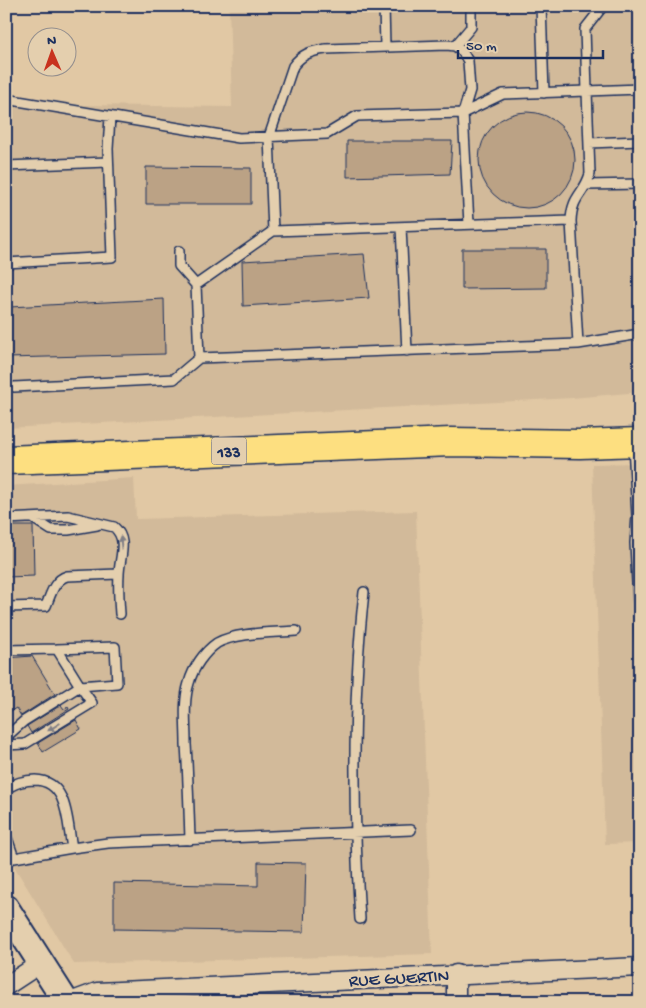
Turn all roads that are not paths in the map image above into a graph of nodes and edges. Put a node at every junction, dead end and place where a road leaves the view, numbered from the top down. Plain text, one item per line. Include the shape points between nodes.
1 (384, 6) edge
2 (470, 6) edge
3 (542, 6) edge
4 (603, 6) edge
5 (455, 46) junction
6 (386, 47) junction
7 (640, 89) edge
8 (587, 92) junction
9 (544, 93) junction
10 (6, 99) edge
11 (463, 113) junction
12 (110, 116) junction
13 (269, 136) junction
14 (640, 141) edge
15 (589, 144) junction
16 (108, 162) junction
17 (6, 166) edge
18 (640, 184) edge
19 (587, 185) junction
20 (571, 221) junction
21 (469, 224) junction
22 (401, 227) junction
23 (273, 231) junction
24 (179, 251) dead end
25 (6, 263) edge
26 (196, 285) junction
27 (640, 334) edge
28 (578, 344) junction
29 (407, 351) junction
30 (199, 358) junction
31 (14, 387) dead end
32 (638, 436) edge
33 (6, 460) edge
34 (638, 516) edge
35 (6, 519) edge
36 (34, 519) junction
37 (102, 524) junction
38 (118, 574) junction
39 (364, 592) dead end
40 (639, 599) edge
41 (6, 607) edge
42 (120, 614) dead end
43 (296, 631) dead end
44 (640, 644) edge
45 (57, 649) junction
46 (6, 650) edge
47 (80, 686) junction
48 (6, 737) edge
49 (6, 745) edge
50 (6, 790) edge
51 (411, 830) dead end
52 (355, 833) junction
53 (6, 835) edge
54 (190, 840) junction
55 (72, 848) junction
56 (10, 859) edge
57 (6, 908) edge
58 (360, 919) dead end
59 (41, 963) junction
60 (640, 967) edge
61 (456, 974) junction
62 (6, 986) edge
63 (66, 1002) edge
64 (70, 1002) edge
65 (456, 1002) edge

1 - 6 lane
2 - 5 lane via 471,27
3 - 9 lane
4 - 8 lane via 585,29
5 - 6 lane
5 - 11 lane via 468,61 470,90
6 - 13 lane via 326,49 310,51 300,57 293,66
7 - 8 lane
8 - 9 lane
8 - 15 lane
9 - 11 lane via 503,94
10 - 12 lane
11 - 13 lane via 357,116 327,134
11 - 21 lane
12 - 13 lane via 239,138
12 - 16 lane
13 - 23 lane
14 - 15 lane
15 - 19 lane
16 - 17 lane
16 - 25 lane via 112,258
18 - 19 lane
19 - 20 lane via 575,199
20 - 21 lane
20 - 28 lane
21 - 22 lane
22 - 23 lane
22 - 29 lane
23 - 26 lane
24 - 26 lane via 179,266
26 - 30 lane
27 - 28 lane
28 - 29 lane
29 - 30 lane
30 - 31 lane via 174,379
32 - 33 main road, 133 via 580,444 451,442
32 - 34 lane
34 - 40 lane via 635,543
35 - 36 lane
36 - 37 lane via 68,516
36 - 37 lane via 51,530
38 -> 37 lane via 122,538 114,527
38 - 41 lane via 61,578 46,606
38 - 42 lane
39 - 52 lane via 358,642
40 - 44 lane
43 - 54 lane via 249,635 218,643 204,655 193,672 188,684 186,719
45 - 46 lane
45 - 47 lane
45 - 47 lane via 115,647 117,683
47 - 48 lane via 24,721
47 -> 49 lane via 92,703 25,744
50 - 55 lane via 30,780 54,786 62,796
51 - 52 lane
52 - 54 lane
52 - 58 lane
53 - 56 lane
54 - 55 lane via 108,843
55 - 56 lane
57 - 59 street
59 - 62 street
59 - 63 street
60 - 61 street, RUE GUERTIN
61 - 64 street, RUE GUERTIN via 97,992
61 - 65 street

